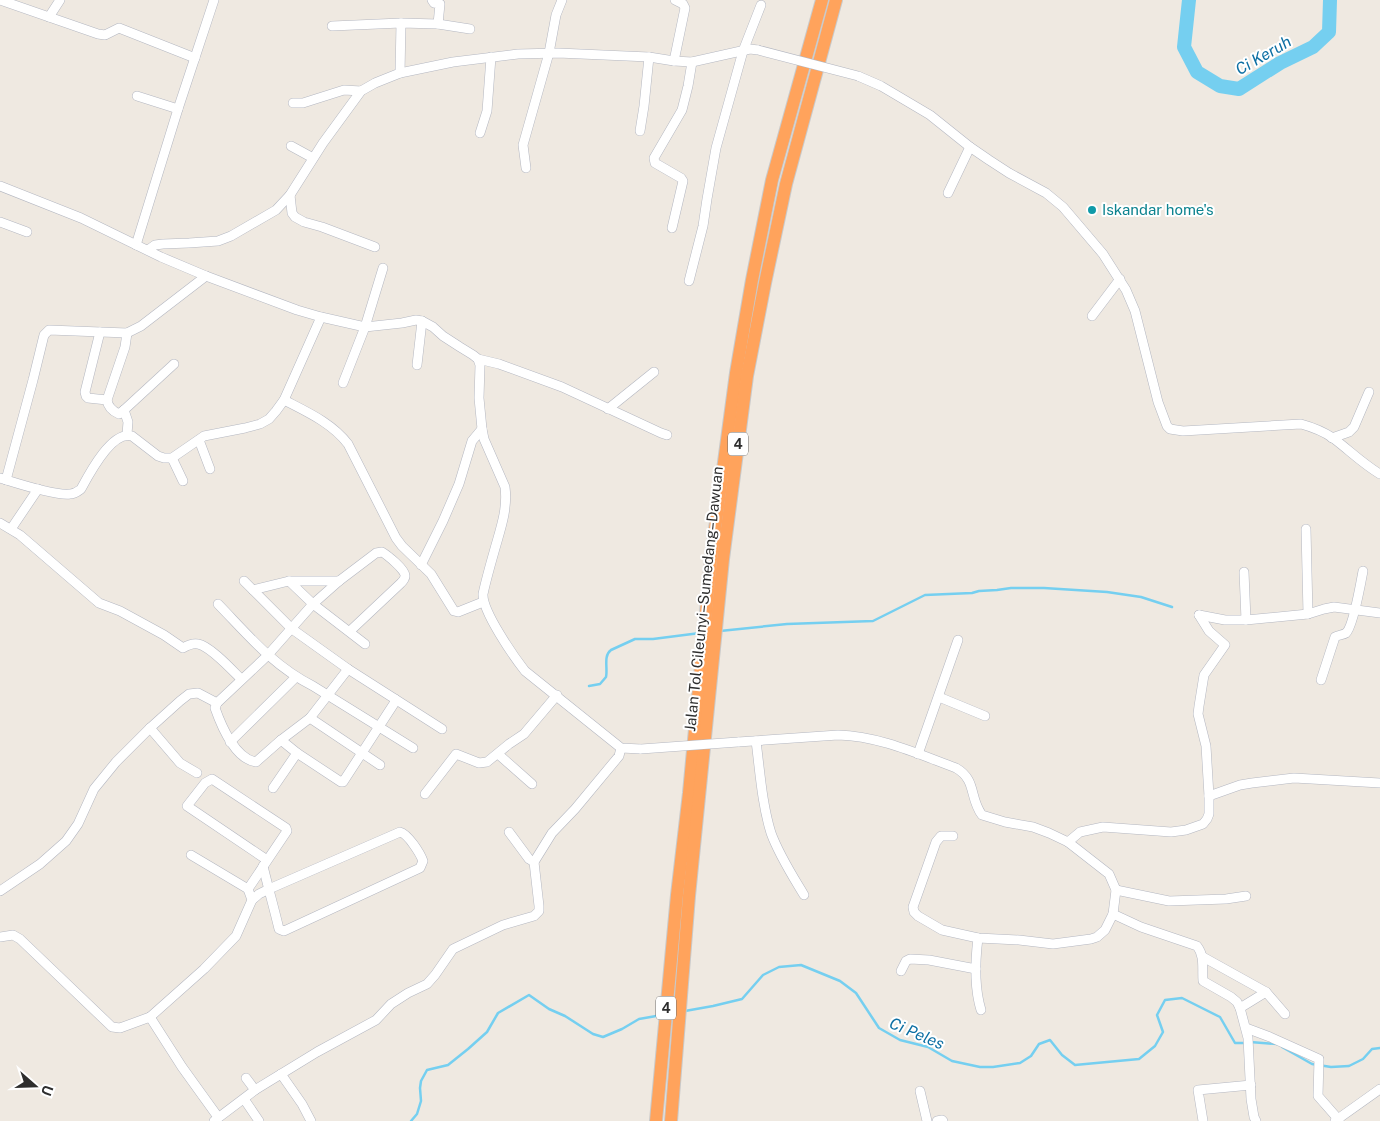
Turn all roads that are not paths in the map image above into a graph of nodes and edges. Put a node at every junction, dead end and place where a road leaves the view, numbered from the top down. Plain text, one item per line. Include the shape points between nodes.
1 (0, 0) edge
2 (60, 0) edge
3 (214, 0) edge
4 (432, 0) edge
5 (562, 0) edge
6 (675, 0) edge
7 (822, 0) edge
8 (836, 0) edge
9 (761, 5) dead end
10 (49, 17) junction
11 (401, 24) junction
12 (438, 24) junction
13 (332, 26) dead end
14 (470, 29) dead end
15 (743, 51) junction
16 (549, 54) junction
17 (491, 57) junction
18 (649, 57) junction
19 (195, 58) junction
20 (674, 61) junction
21 (692, 62) junction
22 (400, 73) junction
23 (361, 90) junction
24 (137, 96) dead end
25 (293, 103) dead end
26 (178, 109) junction
27 (640, 131) dead end
28 (480, 133) dead end
29 (291, 146) dead end
30 (970, 147) junction
31 (313, 158) junction
32 (526, 168) dead end
33 (0, 186) edge
34 (948, 193) dead end
35 (290, 195) junction
36 (0, 222) edge
37 (672, 228) dead end
38 (27, 232) dead end
39 (136, 245) junction
40 (375, 247) dead end
41 (148, 250) junction
42 (383, 268) dead end
43 (206, 276) junction
44 (1120, 279) junction
45 (689, 281) dead end
46 (1092, 316) dead end
47 (321, 317) junction
48 (422, 321) junction
49 (365, 327) junction
50 (100, 332) junction
51 (127, 333) junction
52 (478, 359) junction
53 (174, 364) dead end
54 (417, 365) dead end
55 (654, 372) dead end
56 (343, 383) dead end
57 (1369, 392) dead end
58 (107, 400) junction
59 (284, 400) junction
60 (608, 408) junction
61 (124, 410) junction
62 (482, 429) junction
63 (127, 434) junction
64 (667, 435) dead end
65 (1332, 438) junction
66 (199, 440) junction
67 (172, 458) junction
68 (210, 469) dead end
69 (1380, 474) edge
70 (3, 479) edge
71 (182, 481) dead end
72 (38, 488) junction
73 (0, 523) edge
74 (1306, 528) dead end
75 (10, 529) junction
76 (421, 565) junction
77 (1363, 571) dead end
78 (1244, 572) dead end
79 (244, 581) dead end
80 (289, 581) junction
81 (339, 581) junction
82 (253, 590) junction
83 (483, 602) junction
84 (218, 604) dead end
85 (313, 604) junction
86 (1355, 610) junction
87 (1308, 614) junction
88 (1380, 614) edge
89 (1246, 620) junction
90 (292, 629) junction
91 (350, 631) junction
92 (958, 640) dead end
93 (365, 644) dead end
94 (267, 656) junction
95 (348, 669) junction
96 (296, 678) junction
97 (241, 679) junction
98 (1321, 680) dead end
99 (328, 695) junction
100 (557, 696) junction
101 (938, 697) junction
102 (395, 698) junction
103 (217, 703) junction
104 (985, 716) dead end
105 (310, 718) junction
106 (379, 726) junction
107 (150, 728) junction
108 (442, 729) dead end
109 (281, 740) junction
110 (756, 741) junction
111 (230, 742) junction
112 (413, 748) dead end
113 (621, 748) junction
114 (297, 753) junction
115 (361, 753) junction
116 (498, 754) junction
117 (918, 754) junction
118 (380, 765) dead end
119 (197, 773) dead end
120 (1380, 783) edge
121 (532, 784) dead end
122 (273, 788) dead end
123 (425, 794) dead end
124 (1209, 796) junction
125 (509, 832) dead end
126 (954, 836) dead end
127 (1068, 842) junction
128 (191, 855) dead end
129 (534, 862) junction
130 (265, 863) junction
131 (248, 889) junction
132 (269, 889) junction
133 (1116, 890) junction
134 (0, 891) edge
135 (683, 895) junction
136 (804, 895) dead end
137 (1246, 896) dead end
138 (252, 900) junction
139 (1114, 914) junction
140 (0, 937) edge
141 (978, 938) junction
142 (1203, 957) junction
143 (976, 969) junction
144 (901, 971) dead end
145 (1266, 992) junction
146 (1240, 1008) junction
147 (981, 1010) dead end
148 (1285, 1014) dead end
149 (150, 1017) junction
150 (1246, 1028) junction
151 (281, 1074) junction
152 (246, 1078) dead end
153 (1251, 1084) junction
154 (1380, 1089) edge
155 (255, 1090) junction
156 (920, 1091) dead end
157 (244, 1099) junction
158 (216, 1119) edge
159 (1337, 1120) edge
160 (259, 1121) edge
161 (311, 1121) edge
162 (656, 1121) edge
163 (671, 1121) edge
164 (927, 1121) edge
165 (937, 1121) edge
166 (943, 1121) edge
167 (1203, 1121) edge
168 (1256, 1121) edge

1 - 10 street
2 - 10 street
3 - 19 street
4 - 12 street via 440,4
5 - 16 street
6 - 20 street via 685,8
7 - 135 highway, Jalan Tol Cileunyi–Sumedang–Dawuan / 4 via 772,180 736,372 711,559
8 - 135 highway, Jalan Tol Cileunyi–Sumedang–Dawuan / 4 via 786,184 747,376
9 - 15 street
10 - 19 street via 98,34 105,35 119,28
11 - 12 street
11 - 13 street
11 - 22 street
12 - 14 street
15 - 21 street
15 - 30 street, bridge via 758,50 858,76 930,114
15 - 45 street via 716,148 703,226
16 - 17 street
16 - 18 street
16 - 32 street via 523,145
17 - 22 street
17 - 28 street via 487,110
18 - 20 street
18 - 27 street
19 - 26 street
20 - 21 street
21 - 37 street via 682,110 654,158 656,163 684,183
22 - 23 street
23 - 25 street via 344,90
23 - 31 street
24 - 26 street
26 - 39 street
29 - 31 street
30 - 34 street
30 - 44 street via 1054,199 1103,254
31 - 35 street
33 - 39 street
35 - 40 street via 292,213 304,222
35 - 41 street via 276,210 231,236 202,243 155,245
36 - 38 street
39 - 41 street
41 - 43 street
42 - 49 street
43 - 47 street
43 - 51 street via 141,326
44 - 46 street
44 - 65 street via 1135,310 1158,402 1170,429 1301,424
47 - 49 street
47 - 59 street
48 - 49 street
48 - 52 street
48 - 54 street
49 - 56 street
50 - 51 street
50 - 58 street via 85,394 88,398
50 - 70 street via 49,330 44,335 34,380
51 - 58 street
52 - 60 street via 562,387
52 - 62 street
53 - 61 street
55 - 60 street
57 - 65 street via 1350,432
58 - 61 street via 115,412 119,414
59 - 66 street via 276,412 260,424 208,434
59 - 76 street via 341,434 396,538
60 - 64 street
61 - 63 street
62 - 76 street via 472,441 444,521
62 - 83 street via 506,495 502,527
63 - 67 street via 158,456
63 - 72 street via 98,460 77,493 65,494
65 - 69 street
66 - 67 street
66 - 68 street
67 - 71 street
70 - 72 street
72 - 75 street
73 - 75 street
74 - 87 street
75 - 97 street via 99,603 120,611 183,648 191,644 207,648
76 - 83 street via 431,574 455,612
77 - 86 street
78 - 89 street
79 - 82 street
80 - 81 street
80 - 82 street
80 - 85 street
81 - 85 street
81 - 91 street via 379,552 405,574 401,584
82 - 90 street
83 - 100 street via 525,671
84 - 94 street
85 - 90 street
85 - 91 street
86 - 87 street via 1334,607
86 - 88 street
86 - 98 street via 1347,631 1335,637
87 - 89 street
89 - 124 street via 1199,615 1209,631 1225,644 1204,675 1198,714 1206,746
90 - 94 street
90 - 95 street
91 - 93 street
92 - 101 street
94 - 96 street
94 - 97 street
95 - 99 street
95 - 102 street
96 - 99 street
96 - 111 street
97 - 103 street
99 - 105 street
99 - 106 street
100 - 113 street
100 - 116 street via 524,734
101 - 104 street
101 - 117 street
102 - 106 street via 396,702
102 - 108 street
103 - 107 street via 198,693 189,694
103 - 111 street via 215,708
105 - 109 street
105 - 115 street
106 - 112 street
106 - 115 street
107 - 119 street via 180,763
107 - 134 street via 94,789 78,824 66,841 40,864
109 - 111 street via 255,762 247,759
109 - 114 street
110 - 113 street, bridge
110 - 117 street via 847,735
110 - 136 street via 772,835
113 - 129 street via 619,756 552,833
114 - 115 street via 342,782
114 - 122 street
115 - 118 street
116 - 121 street
116 - 123 street via 487,762 456,754
117 - 127 street via 964,773 982,815 1033,827
120 - 124 street via 1294,778 1240,785
124 - 127 street via 1207,820 1186,830 1171,832 1103,827 1080,832
125 - 129 street
126 - 141 street via 938,839 912,907 918,916 942,930
127 - 133 street via 1109,874
128 - 131 street
129 - 151 street via 537,914 502,924 453,949 427,984 391,1004 376,1020
130 - 130 street via 187,806 205,783 212,779 286,828 286,834
130 - 131 street
130 - 132 street
131 - 138 street
132 - 132 street via 400,832 409,839 423,861 420,868 284,931 279,929
132 - 138 street
133 - 137 street via 1169,901
133 - 139 street
135 - 162 highway, Jalan Tol Cileunyi–Sumedang–Dawuan / 4
135 - 163 highway, Jalan Tol Cileunyi–Sumedang–Dawuan / 4
138 - 149 street via 236,936
139 - 141 street via 1104,930 1090,939 1054,944
139 - 142 street via 1197,946
140 - 149 street via 13,935 20,939 112,1027 120,1028
141 - 143 street
142 - 145 street
142 - 146 street via 1203,981 1231,997
143 - 144 street via 910,959
143 - 147 street
145 - 146 street
145 - 148 street
146 - 150 street
149 - 158 street
150 - 153 street
150 - 159 street via 1317,1057 1318,1096
151 - 155 street
151 - 161 street
152 - 155 street
153 - 167 street via 1198,1090
153 - 168 street
154 - 159 street
155 - 157 street
156 - 164 street
157 - 158 street
157 - 160 street
165 - 166 street

